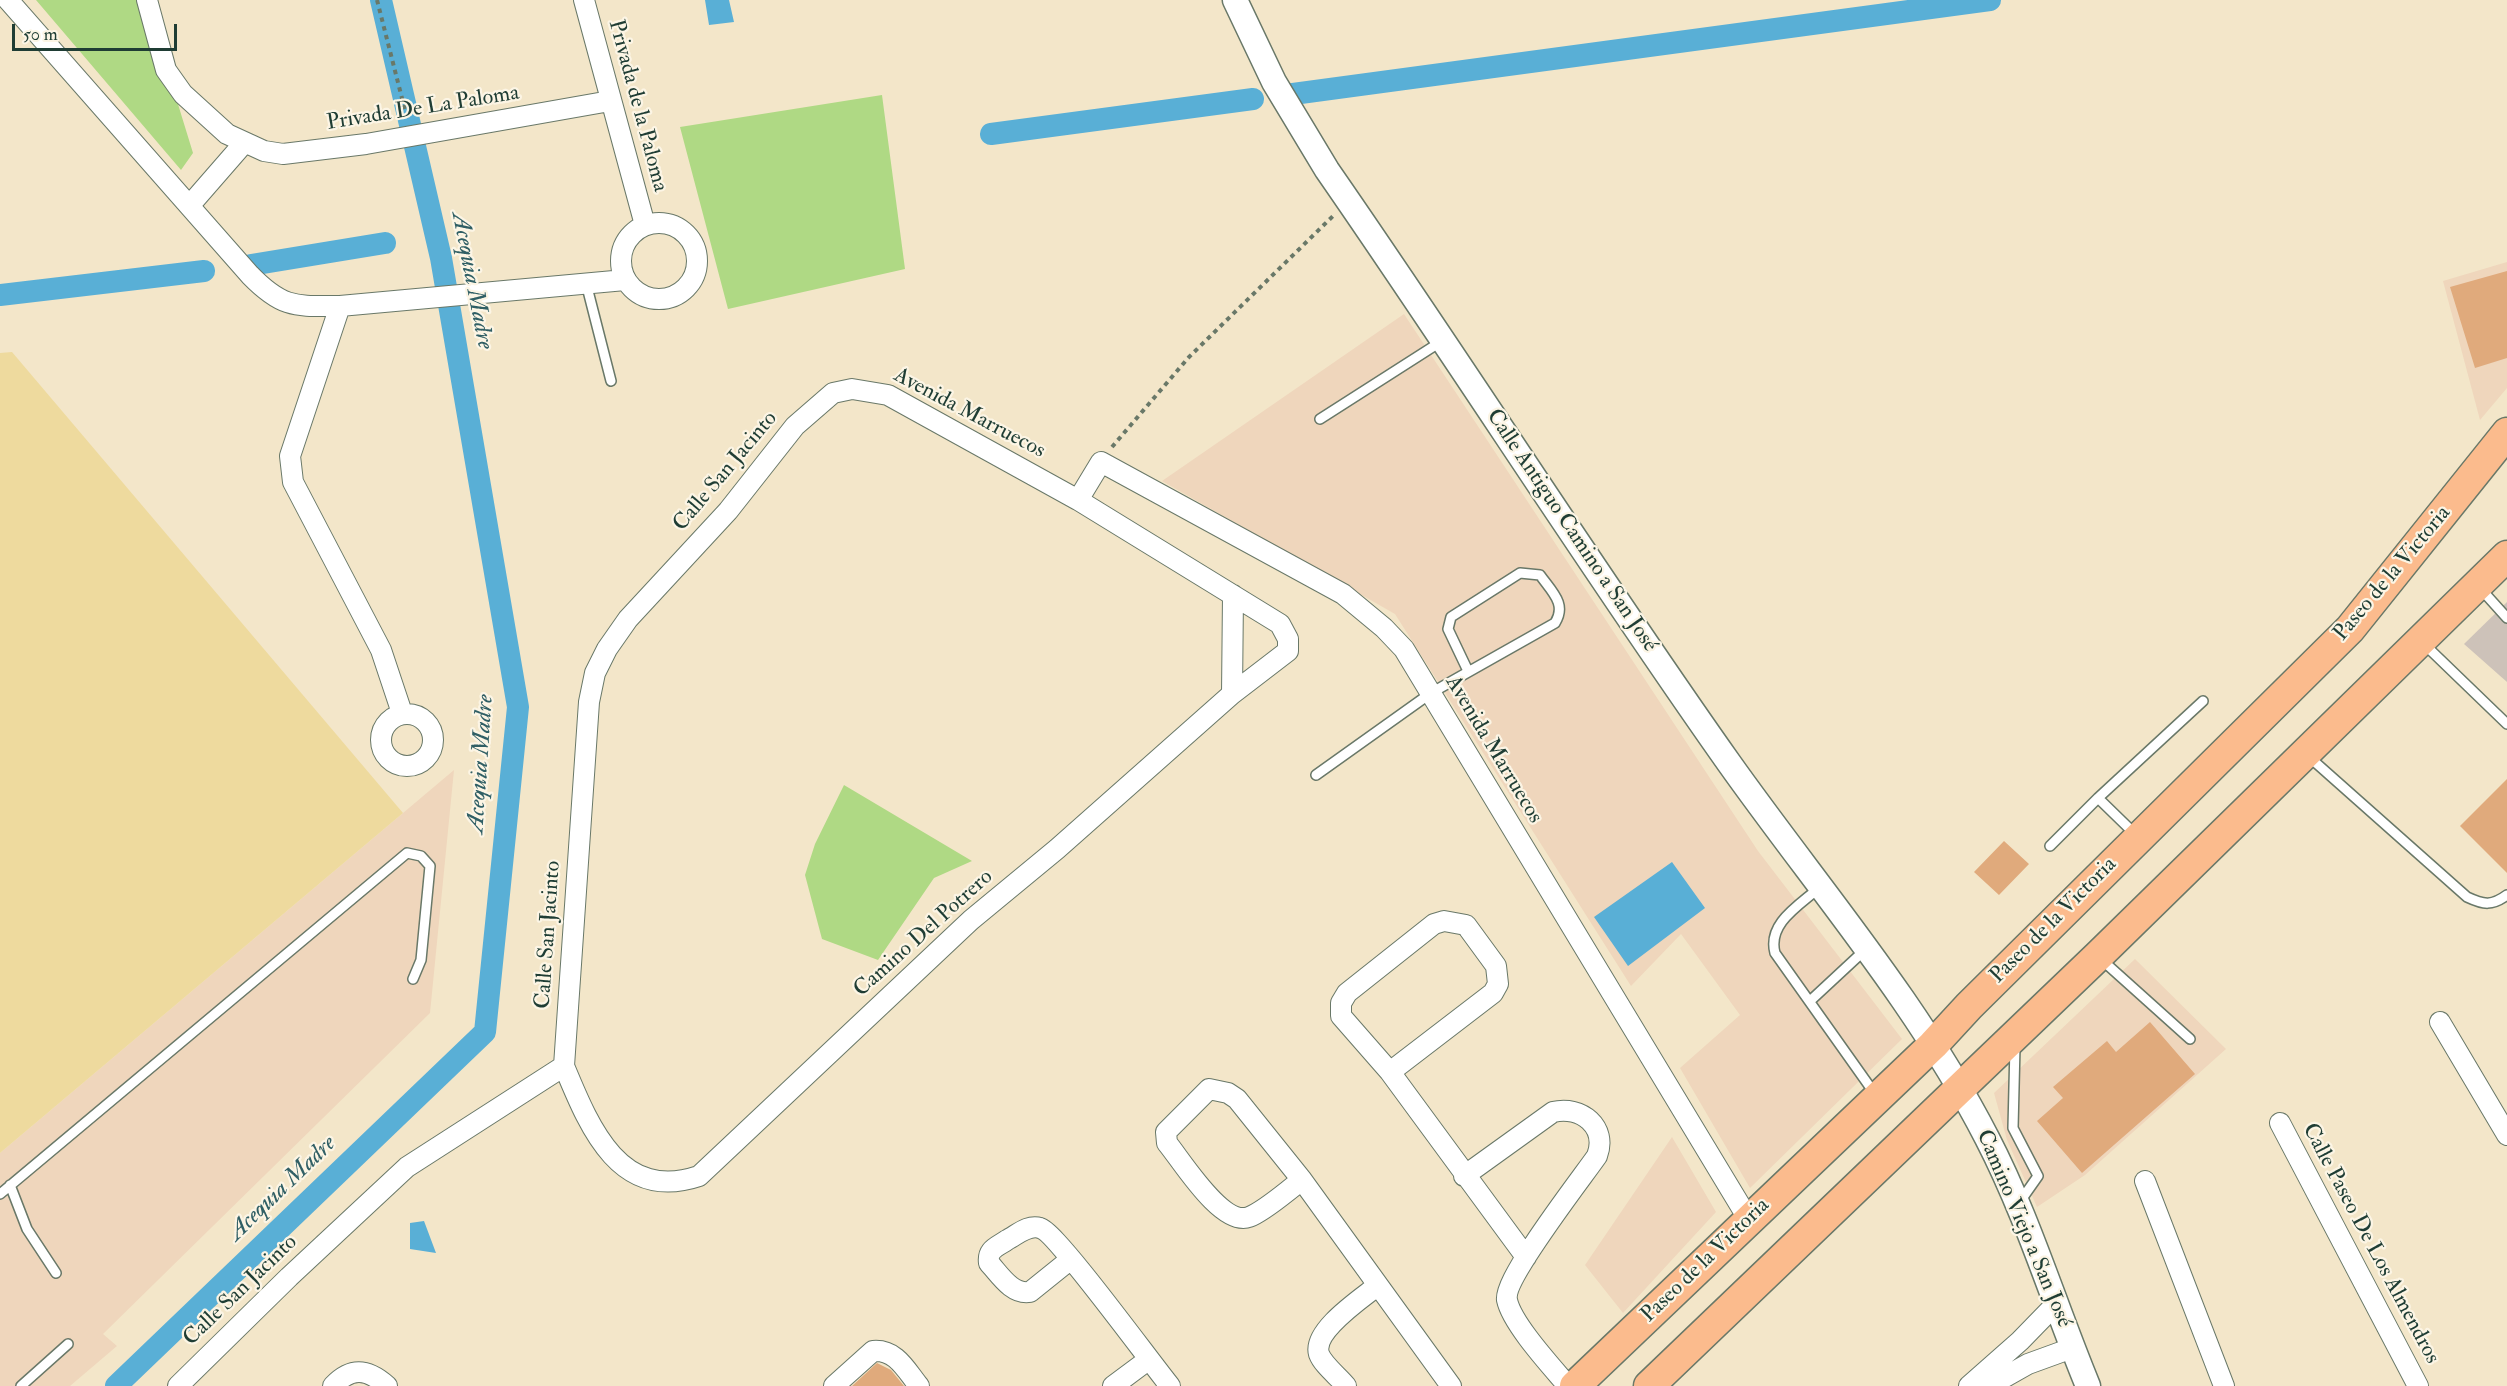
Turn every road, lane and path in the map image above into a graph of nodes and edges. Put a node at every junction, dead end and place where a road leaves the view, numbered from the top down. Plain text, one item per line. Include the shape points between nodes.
1 (8, 0) edge
2 (147, 0) edge
3 (377, 0) edge
4 (584, 0) edge
5 (1235, 0) edge
6 (610, 101) junction
7 (412, 137) junction
8 (235, 139) junction
9 (1348, 201) junction
10 (190, 205) junction
11 (645, 225) junction
12 (625, 280) junction
13 (586, 283) junction
14 (340, 306) junction
15 (1442, 341) junction
16 (611, 381) dead end
17 (833, 393) joint
18 (1320, 419) dead end
19 (2507, 433) edge
20 (1101, 462) junction
21 (1078, 500) junction
22 (2507, 556) edge
23 (2478, 585) junction
24 (1233, 595) junction
25 (2507, 618) edge
26 (2421, 641) junction
27 (1288, 651) joint
28 (1468, 671) junction
29 (1431, 693) junction
30 (1232, 694) junction
31 (2202, 701) dead end
32 (402, 713) dead end
33 (2507, 724) edge
34 (2306, 753) junction
35 (1316, 775) dead end
36 (2098, 798) junction
37 (2139, 837) junction
38 (2050, 846) dead end
39 (1821, 886) junction
40 (2507, 895) edge
41 (1867, 948) junction
42 (2098, 956) junction
43 (412, 979) dead end
44 (1810, 1001) junction
45 (2440, 1022) dead end
46 (2014, 1034) junction
47 (2190, 1039) dead end
48 (1933, 1045) junction
49 (564, 1066) junction
50 (1390, 1072) junction
51 (1958, 1087) junction
52 (1878, 1098) junction
53 (2280, 1123) dead end
54 (2507, 1136) edge
55 (1464, 1176) junction
56 (1302, 1180) junction
57 (2145, 1181) dead end
58 (10, 1185) junction
59 (0, 1194) edge
60 (2018, 1205) junction
61 (1749, 1220) junction
62 (1526, 1257) junction
63 (1071, 1259) junction
64 (56, 1274) dead end
65 (1377, 1286) junction
66 (2056, 1304) junction
67 (68, 1344) dead end
68 (2072, 1348) junction
69 (1148, 1359) junction
70 (1976, 1385) edge
71 (21, 1386) edge
72 (178, 1386) edge
73 (333, 1386) edge
74 (387, 1386) edge
75 (834, 1386) edge
76 (919, 1386) edge
77 (1113, 1386) edge
78 (1170, 1386) edge
79 (1346, 1386) edge
80 (1451, 1386) edge
81 (1568, 1386) edge
82 (1575, 1386) edge
83 (1649, 1386) edge
84 (2088, 1386) edge
85 (2224, 1386) edge
86 (2418, 1386) edge

1 - 10 street
2 - 8 street via 166,70 203,114
3 - 7 path
4 - 6 street, Privada de la Paloma
5 - 9 street, Calle Antiguo Camino a San José via 1274,82
6 - 7 street, Privada De La Paloma
6 - 11 street, Privada de la Paloma
7 - 8 street, Privada De La Paloma via 284,154
8 - 10 street
9 - 15 street, Calle Antiguo Camino a San José
9 - 20 path via 1189,357
10 - 14 street via 262,287 279,300 295,306
11 - 12 street, Privada De La Paloma via 633,231 625,242 621,261
11 - 12 street, Privada De La Paloma via 670,224 690,238 698,262 695,274 689,285 668,299 643,296
12 - 13 street
13 - 14 street
13 - 16 lane
14 - 32 street via 290,456 290,470 381,650
15 - 18 lane
15 - 39 street, Calle Antiguo Camino a San José via 1730,763
17 - 21 street, Avenida Marruecos via 852,389 888,395
17 - 49 street, Calle San Jacinto via 795,426 728,511 628,620 595,674 589,702
19 - 37 main road, Paseo de la Victoria via 2350,629
20 - 21 street
20 - 29 street, Avenida Marruecos via 1343,594 1404,649
21 - 24 street, Avenida Marruecos
22 - 23 main road
23 - 25 lane
23 - 26 main road
24 - 27 street, Avenida Marruecos via 1280,624 1288,639
24 - 30 street
26 - 33 lane
26 - 34 main road
27 - 30 street, Camino Del Potrero
28 - 28 lane via 1555,623 1561,605 1540,575 1520,573 1451,617 1448,629
28 - 29 lane
29 - 35 lane
29 - 61 street, Avenida Marruecos
30 - 49 street, Camino Del Potrero via 971,920 699,1176 679,1183 661,1183 641,1178 613,1158 585,1114
31 - 36 lane
34 - 40 lane via 2467,897 2495,904
34 - 42 main road
36 - 37 lane
36 - 38 lane
37 - 48 main road, Paseo de la Victoria
39 - 41 street, Calle Antiguo Camino a San José
39 - 44 lane via 1780,923 1772,941 1775,953
41 - 44 lane
41 - 48 street, Calle Antiguo Camino a San José
42 - 46 main road
42 - 47 lane
43 - 58 lane via 421,960 430,866 422,856 407,853
44 - 52 lane
45 - 54 street
46 - 51 main road
46 - 60 lane via 2013,1128 2038,1176
48 - 51 street, Camino Viejo a San José
48 - 52 main road, Paseo de la Victoria
49 - 72 street, Calle San Jacinto via 407,1167
50 - 50 street via 1341,1016 1343,998 1434,924 1454,921 1466,925 1496,966 1498,984 1493,993
50 - 55 street
51 - 60 street, Camino Viejo a San José via 1988,1138
51 - 83 main road
52 - 61 main road, Paseo de la Victoria
53 - 86 street, Calle Paseo De Los Almendros
55 - 62 street
55 - 62 street via 1553,1112 1571,1109 1596,1129 1600,1147 1597,1156
56 - 56 street via 1249,1217 1238,1219 1220,1209 1167,1143 1166,1132 1209,1089 1228,1093
56 - 65 street
57 - 85 street
58 - 59 lane
58 - 64 lane via 27,1229
60 - 66 street, Camino Viejo a San José
61 - 82 main road, Paseo de la Victoria
62 - 81 street via 1507,1298 1513,1315
63 - 63 street via 1049,1232 1029,1227 991,1250 988,1263 1015,1290 1024,1293
63 - 69 street
65 - 79 street via 1322,1335 1319,1355
65 - 80 street
66 - 68 street, Camino Viejo a San José
66 - 70 street
67 - 71 lane
68 - 70 street
68 - 84 street, Camino Viejo a San José
69 - 77 street
69 - 78 street
73 - 74 street via 353,1371
75 - 76 street via 873,1351 880,1351 894,1355

